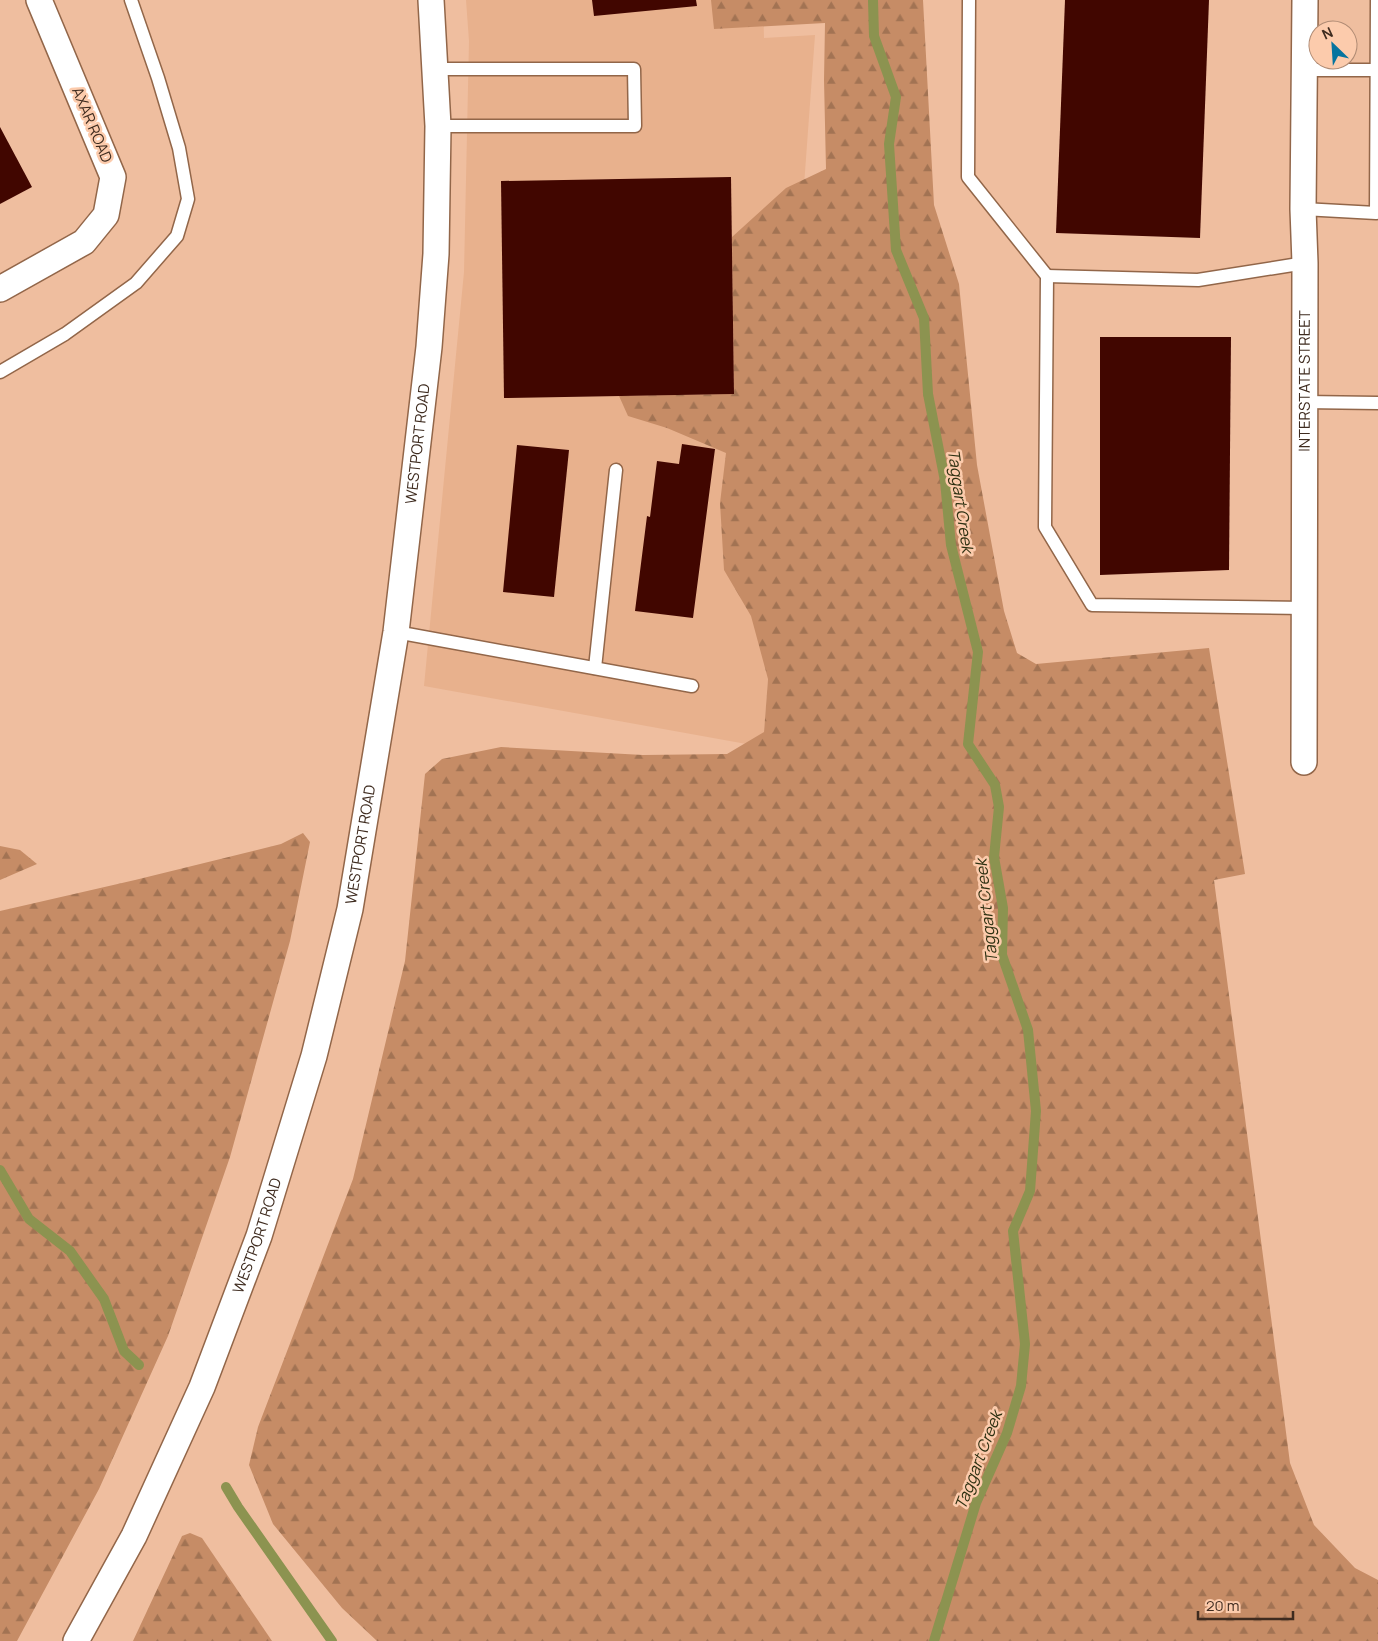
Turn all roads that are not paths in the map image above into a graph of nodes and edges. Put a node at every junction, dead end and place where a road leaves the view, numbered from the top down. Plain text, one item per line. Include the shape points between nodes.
1 (39, 0) edge
2 (131, 0) edge
3 (431, 0) edge
4 (969, 0) edge
5 (1305, 0) edge
6 (1377, 0) edge
7 (436, 69) junction
8 (1305, 70) junction
9 (1376, 70) junction
10 (438, 126) junction
11 (1303, 209) junction
12 (1305, 264) junction
13 (1047, 276) junction
14 (0, 289) edge
15 (0, 372) edge
16 (1304, 402) junction
17 (1378, 403) edge
18 (616, 470) dead end
19 (1304, 608) junction
20 (396, 632) junction
21 (595, 668) junction
22 (692, 686) dead end
23 (1304, 762) dead end
24 (76, 1641) edge

1 - 14 street, AXAR ROAD via 113,177 106,215 84,242
2 - 15 lane via 179,148 188,200 177,236 136,282 66,334
3 - 7 street, WESTPORT ROAD
4 - 13 lane via 968,177
5 - 8 street, INTERSTATE STREET
6 - 9 lane
7 - 10 street, WESTPORT ROAD
7 - 10 lane via 634,69 635,126
8 - 9 lane
8 - 11 street, INTERSTATE STREET
9 - 11 lane via 1376,212
10 - 20 street, WESTPORT ROAD via 436,254 429,347
11 - 12 street, INTERSTATE STREET
12 - 13 lane via 1198,280
12 - 16 street, INTERSTATE STREET
13 - 19 lane via 1046,527 1092,605
16 - 17 lane
16 - 19 street, INTERSTATE STREET
18 - 21 lane
19 - 23 street, INTERSTATE STREET
20 - 21 lane
20 - 24 street, WESTPORT ROAD via 350,909 314,1056 258,1236 202,1387 134,1536
21 - 22 lane

